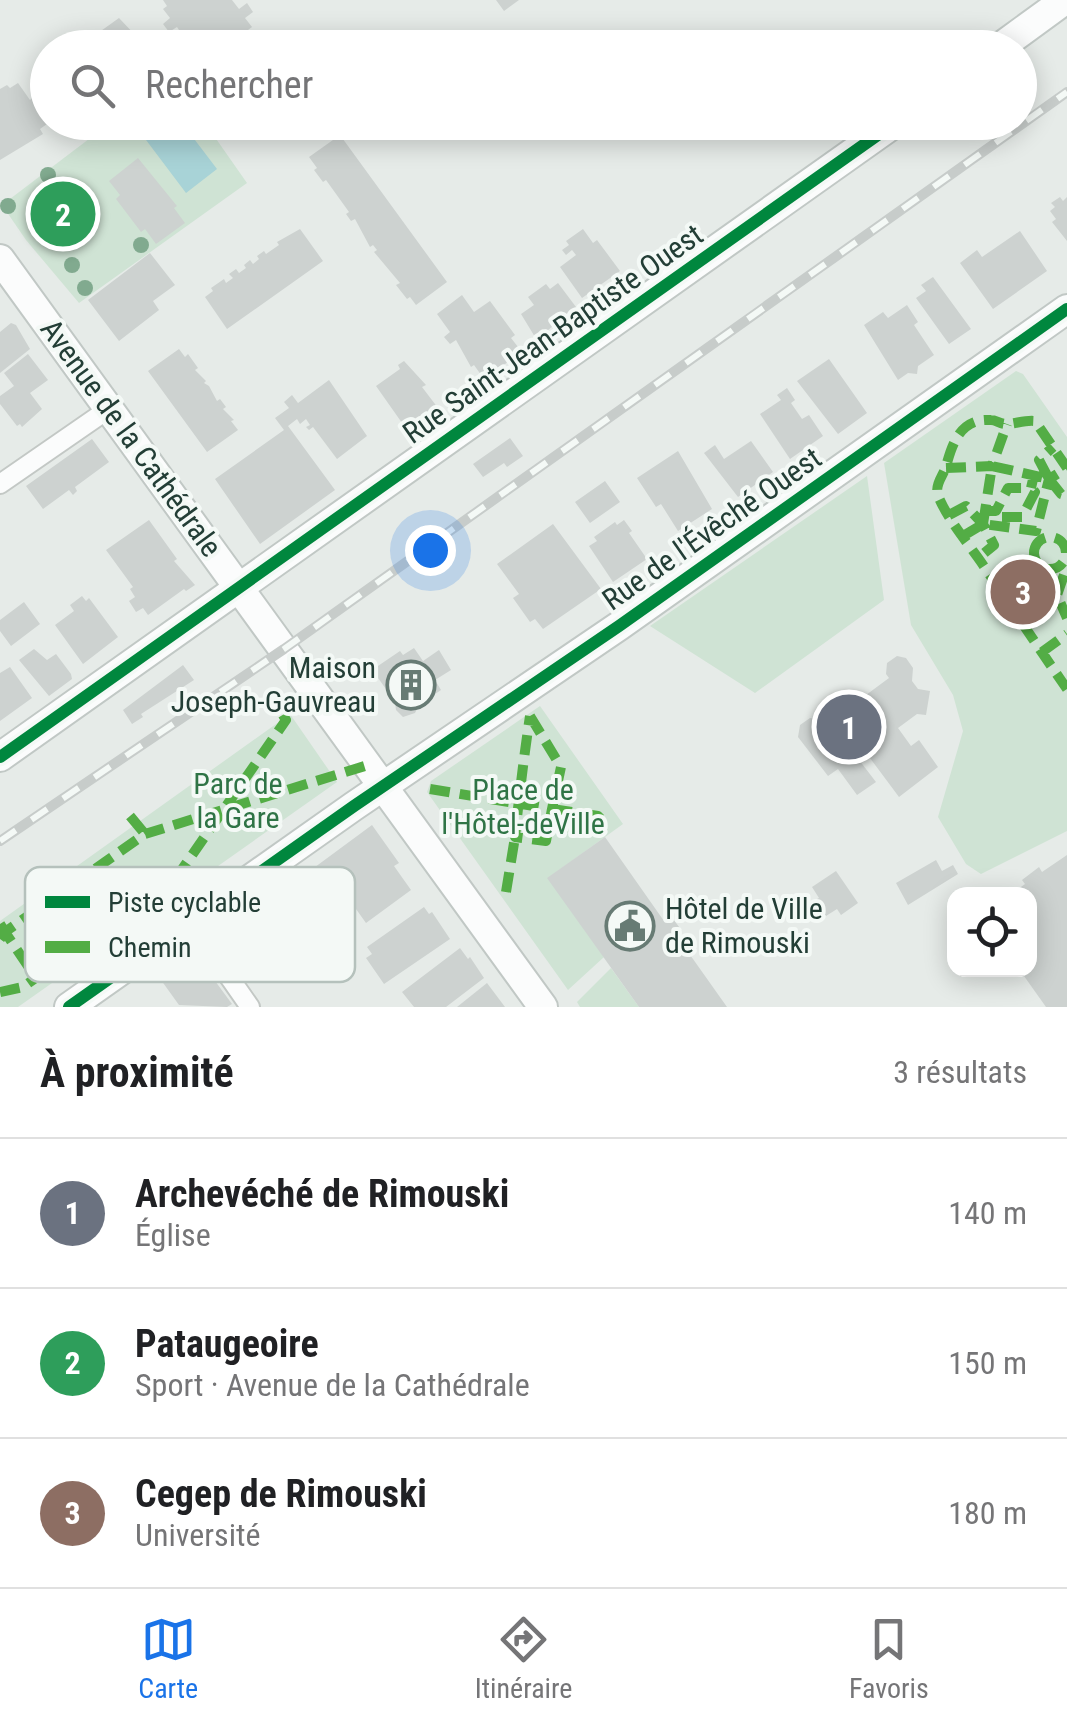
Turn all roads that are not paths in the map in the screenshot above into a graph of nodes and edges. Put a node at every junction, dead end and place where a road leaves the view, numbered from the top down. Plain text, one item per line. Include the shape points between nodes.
1 (1065, 0) edge
2 (1024, 30) edge
3 (871, 140) edge
4 (0, 259) edge
5 (1067, 310) edge
6 (110, 408) junction
7 (0, 484) edge
8 (239, 586) junction
9 (0, 758) edge
10 (384, 787) junction
11 (268, 867) edge
12 (104, 982) edge
13 (233, 982) edge
14 (69, 1007) edge
15 (250, 1007) edge
16 (543, 1007) edge

1 - 2 street
3 - 8 street, Rue Saint-Jean-Baptiste Ouest
4 - 6 street, Avenue de la Cathédrale
5 - 10 street, Rue de l'Évêché Ouest
6 - 7 street
6 - 8 street, Avenue de la Cathédrale
8 - 9 street, Rue Saint-Jean-Baptiste Ouest
8 - 10 street, Avenue de la Cathédrale
10 - 11 street, Rue de l'Évêché Ouest
10 - 16 street, Avenue de la Cathédrale
12 - 14 street, Rue de l'Évêché Ouest
13 - 15 street

